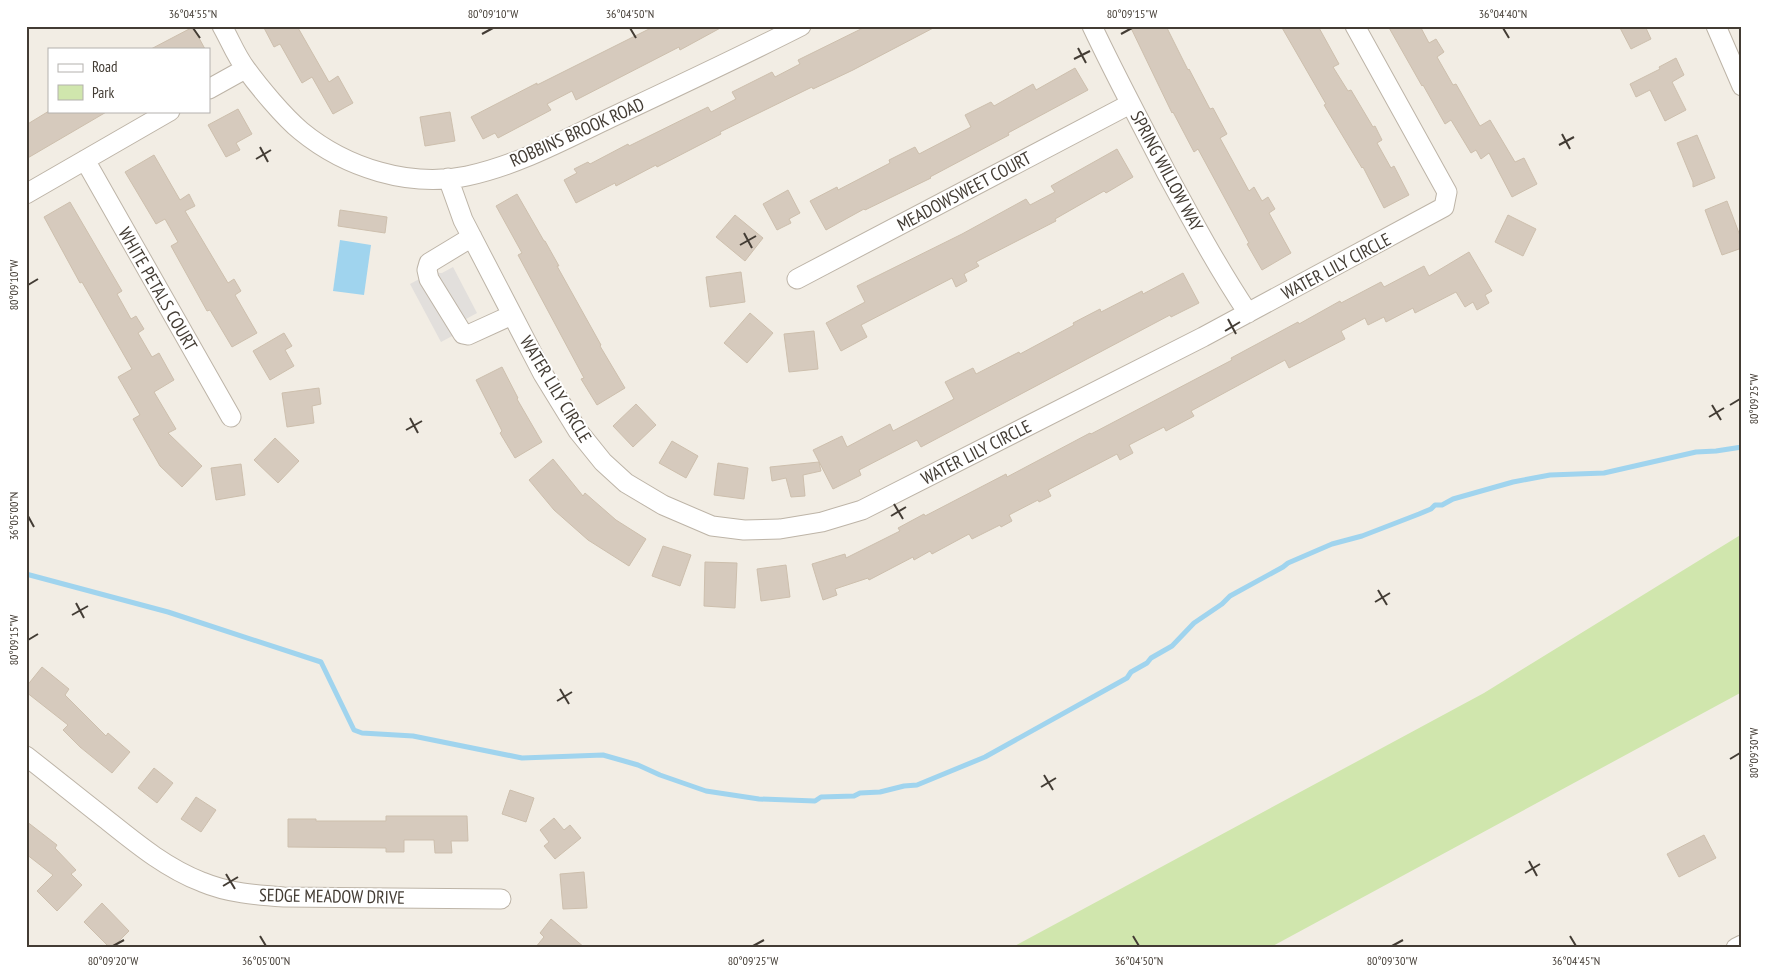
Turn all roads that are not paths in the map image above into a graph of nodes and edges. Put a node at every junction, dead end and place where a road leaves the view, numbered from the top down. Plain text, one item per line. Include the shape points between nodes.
1 (222, 26) edge
2 (801, 26) edge
3 (1092, 26) edge
4 (1355, 26) edge
5 (1716, 26) edge
6 (245, 69) junction
7 (1742, 86) edge
8 (210, 89) edge
9 (1130, 104) junction
10 (168, 112) edge
11 (85, 160) junction
12 (448, 178) junction
13 (26, 194) edge
14 (472, 237) junction
15 (797, 279) dead end
16 (1248, 313) junction
17 (512, 315) junction
18 (231, 417) dead end
19 (26, 756) edge
20 (501, 898) dead end
21 (1742, 945) edge
22 (1736, 948) edge

1 - 6 street, ROBBINS BROOK ROAD
2 - 12 street, ROBBINS BROOK ROAD via 524,160
3 - 9 street, SPRING WILLOW WAY
4 - 16 street, WATER LILY CIRCLE via 1447,192 1444,207
5 - 7 street
6 - 8 street
6 - 12 street, ROBBINS BROOK ROAD via 301,131 322,146 354,163 385,174 427,180
9 - 15 street, MEADOWSWEET COURT
9 - 16 street, SPRING WILLOW WAY via 1223,275
10 - 11 street
11 - 13 street
11 - 18 street, WHITE PETALS COURT
12 - 14 street, WATER LILY CIRCLE
14 - 17 street, WATER LILY CIRCLE
14 - 17 street via 429,263 428,279 463,334 468,335
16 - 17 street, WATER LILY CIRCLE via 862,510 822,522 780,529 744,530 712,526 663,505 626,483 603,462 578,431
19 - 20 street, SEDGE MEADOW DRIVE via 154,857 194,879 230,891 284,897
21 - 22 street

